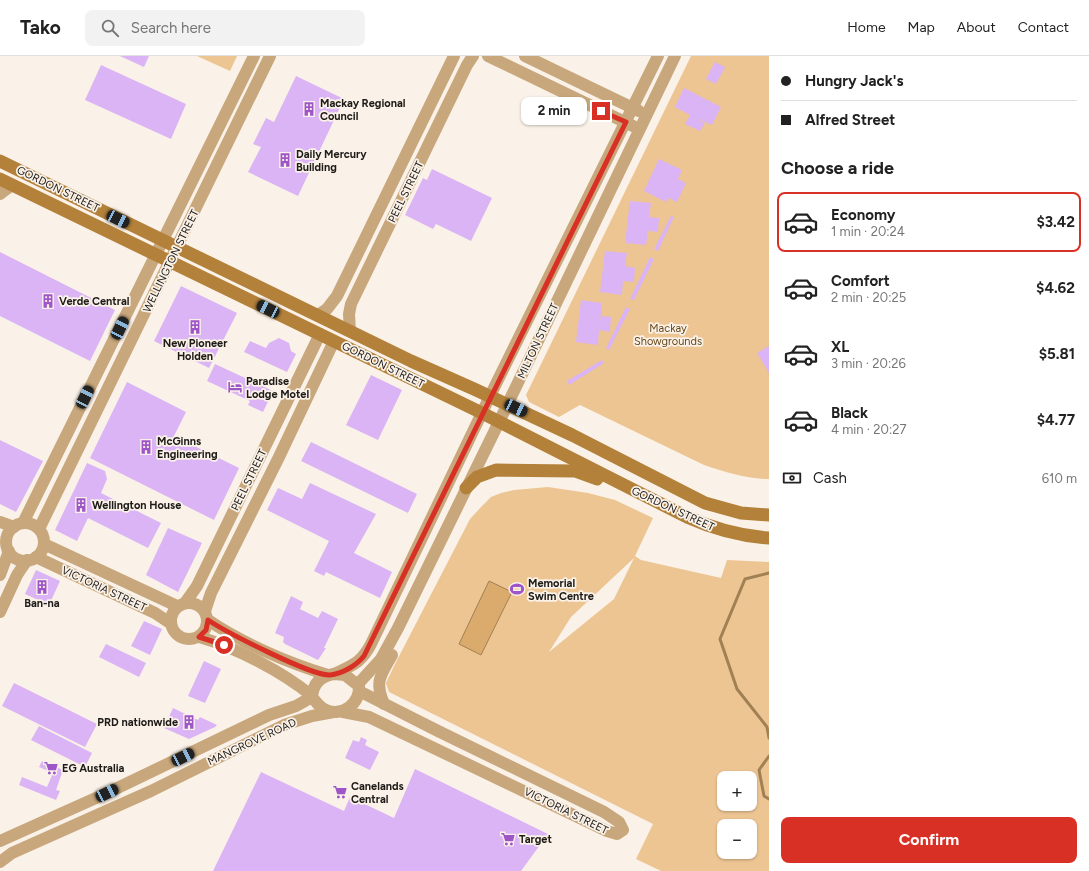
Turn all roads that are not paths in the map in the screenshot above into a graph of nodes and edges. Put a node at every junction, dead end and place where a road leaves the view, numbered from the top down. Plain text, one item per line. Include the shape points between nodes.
1 (254, 56) edge
2 (270, 56) edge
3 (454, 56) edge
4 (473, 56) edge
5 (488, 56) edge
6 (525, 56) edge
7 (658, 56) edge
8 (675, 56) edge
9 (632, 108) junction
10 (646, 115) junction
11 (626, 122) junction
12 (639, 129) junction
13 (0, 161) edge
14 (398, 173) junction
15 (0, 179) edge
16 (412, 180) junction
17 (12, 185) junction
18 (0, 194) edge
19 (367, 236) junction
20 (162, 241) junction
21 (381, 242) junction
22 (177, 248) junction
23 (156, 254) junction
24 (171, 261) junction
25 (299, 306) junction
26 (318, 316) junction
27 (350, 331) junction
28 (320, 334) junction
29 (334, 341) junction
30 (490, 396) junction
31 (508, 405) junction
32 (482, 413) junction
33 (499, 422) junction
34 (466, 488) junction
35 (649, 498) junction
36 (769, 515) edge
37 (0, 522) edge
38 (19, 525) junction
39 (39, 529) junction
40 (769, 538) edge
41 (5, 543) edge
42 (44, 544) junction
43 (32, 559) junction
44 (0, 575) edge
45 (181, 605) junction
46 (0, 612) edge
47 (405, 614) junction
48 (206, 615) junction
49 (170, 623) junction
50 (199, 637) junction
51 (331, 675) junction
52 (358, 688) junction
53 (312, 696) junction
54 (384, 704) junction
55 (339, 712) junction
56 (0, 841) edge
57 (0, 862) edge

1 - 20 street, WELLINGTON STREET
2 - 22 street, WELLINGTON STREET
3 - 14 street, PEEL STREET
4 - 16 street, PEEL STREET
5 - 11 street
6 - 9 street
7 - 9 street, MILTON STREET
8 - 10 street, MILTON STREET
9 - 10 street
9 - 11 street, MILTON STREET
10 - 12 street, MILTON STREET
11 - 12 street
11 - 30 street, MILTON STREET
12 - 31 street, MILTON STREET
13 - 20 main road, GORDON STREET
14 - 16 street
14 - 19 street, PEEL STREET
15 - 17 main road, GORDON STREET
16 - 21 street, PEEL STREET
17 - 18 street
17 - 23 main road, GORDON STREET
19 - 21 street
19 - 26 street, PEEL STREET via 337,296
20 - 22 main road, GORDON STREET
20 - 23 street, WELLINGTON STREET
21 - 27 street, PEEL STREET via 351,304
22 - 24 street, WELLINGTON STREET
22 - 25 main road, GORDON STREET
23 - 24 main road, GORDON STREET
23 - 38 street, WELLINGTON STREET
24 - 28 main road, GORDON STREET
24 - 39 street, WELLINGTON STREET
25 - 26 main road, GORDON STREET
25 - 29 main road via 304,315 325,327
26 - 27 main road, GORDON STREET
27 - 30 main road, GORDON STREET
28 - 29 main road, GORDON STREET
28 - 45 street, PEEL STREET via 197,586
29 - 32 main road, GORDON STREET
29 - 48 street, PEEL STREET via 211,593
30 - 31 main road, GORDON STREET
30 - 32 street, MILTON STREET
31 - 33 street, MILTON STREET
31 - 36 main road, GORDON STREET via 704,503 741,513
32 - 33 main road, GORDON STREET
32 - 51 street, MILTON STREET via 428,530 368,650 357,664
33 - 34 street, MILTON STREET
33 - 35 main road, GORDON STREET
34 - 35 main road via 477,477 496,470 575,471
34 - 47 street, MILTON STREET
35 - 40 main road, GORDON STREET via 717,530
37 - 38 street
38 - 39 street
38 - 41 street via 8,535
39 - 42 street
41 - 43 street via 17,558
41 - 44 street
42 - 43 street
42 - 45 street, VICTORIA STREET
43 - 46 street via 17,575
43 - 49 street, VICTORIA STREET via 155,613
45 - 48 street via 196,604
45 - 49 street via 172,614
47 - 52 street, MILTON STREET via 383,655
47 - 54 street via 398,641 378,683
48 - 50 street via 206,630
48 - 51 street via 222,629 295,664
49 - 50 street via 180,637
50 - 53 street via 224,645 286,676
51 - 52 street via 345,675
51 - 53 street via 316,683
52 - 54 street, VICTORIA STREET
52 - 55 street via 351,706
53 - 55 street via 321,708
53 - 56 street, MANGROVE ROAD via 296,706 269,715
54 - 55 street, VICTORIA STREET via 604,812 619,822 623,830 617,834 607,831 369,716
55 - 57 street, MANGROVE ROAD via 312,716 284,725 144,794 12,853

